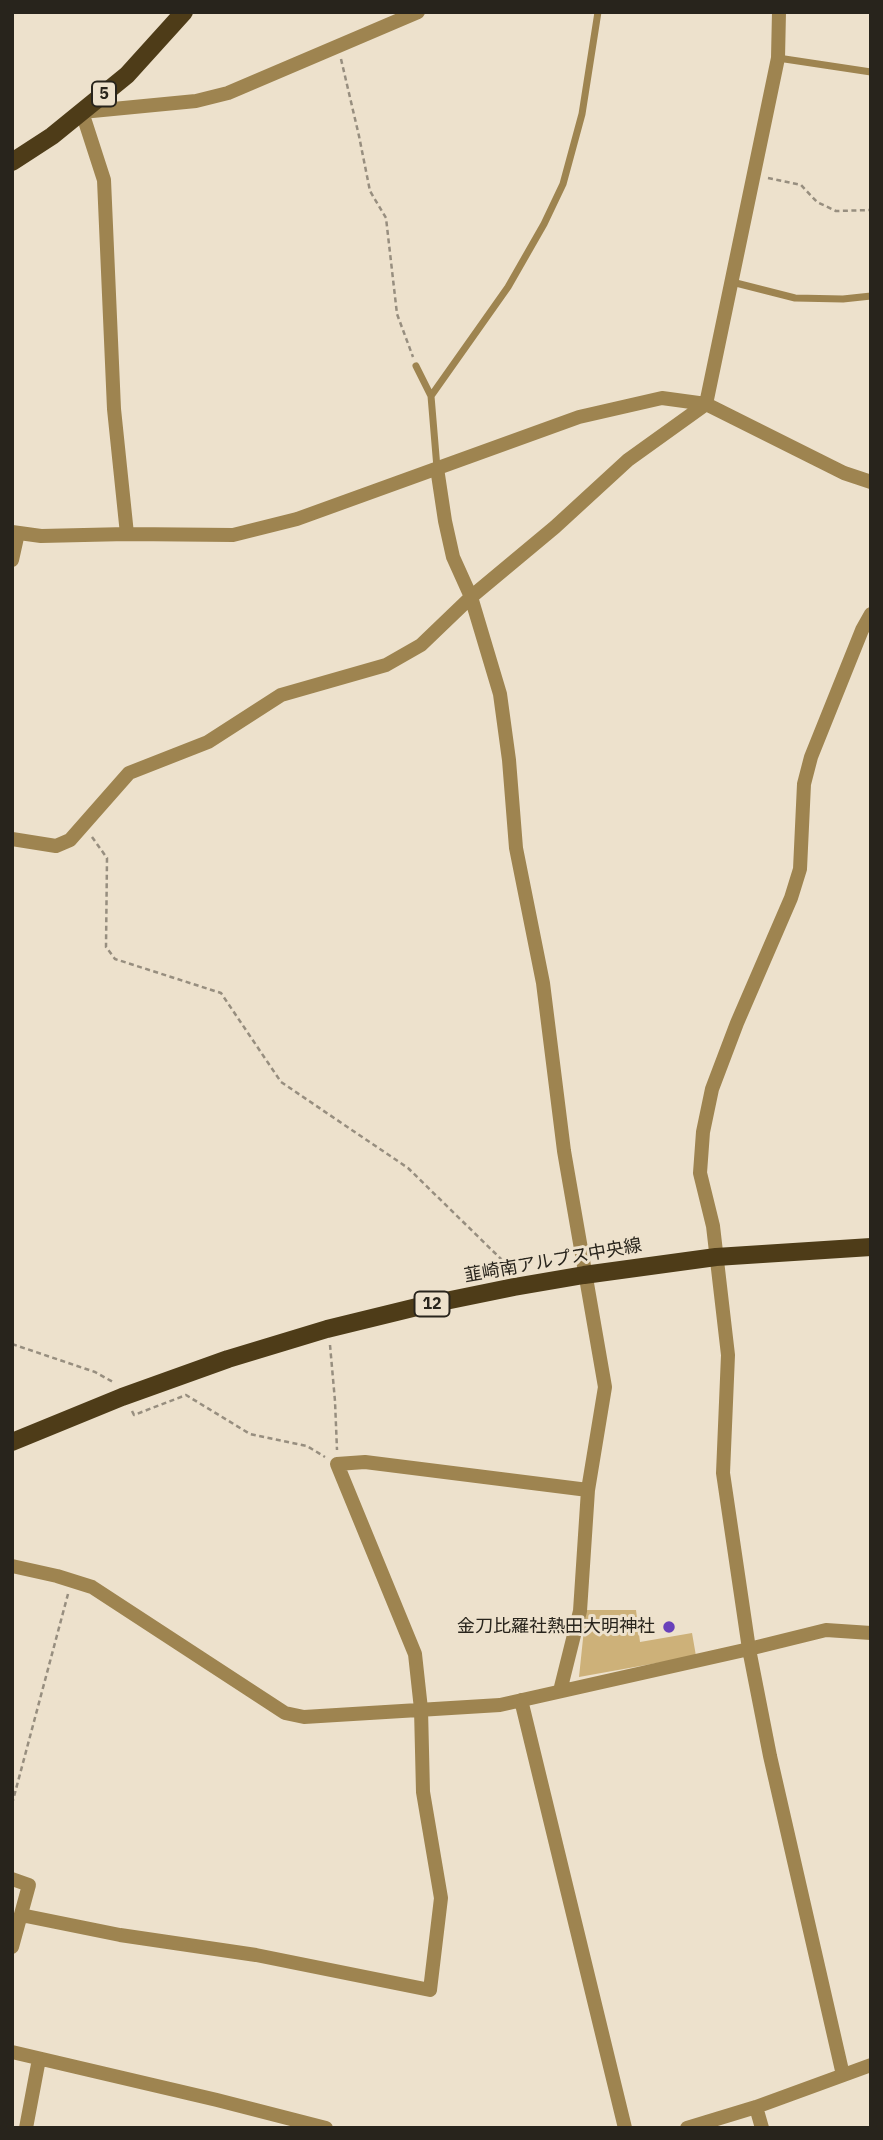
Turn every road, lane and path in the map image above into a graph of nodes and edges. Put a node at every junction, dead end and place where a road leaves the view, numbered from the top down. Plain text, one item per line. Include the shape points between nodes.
1 (184, 12) edge
2 (418, 12) edge
3 (598, 12) edge
4 (779, 12) edge
5 (337, 46) junction
6 (778, 58) junction
7 (871, 72) edge
8 (82, 112) junction
9 (12, 162) edge
10 (754, 176) junction
11 (871, 210) edge
12 (732, 282) junction
13 (871, 296) edge
14 (416, 366) joint
15 (431, 396) junction
16 (706, 404) junction
17 (437, 468) junction
18 (871, 482) edge
19 (15, 532) edge
20 (127, 534) junction
21 (12, 560) edge
22 (471, 597) junction
23 (871, 614) edge
24 (83, 826) junction
25 (12, 839) edge
26 (871, 1247) edge
27 (716, 1257) junction
28 (584, 1275) junction
29 (514, 1287) junction
30 (327, 1329) junction
31 (12, 1344) edge
32 (122, 1396) junction
33 (12, 1442) edge
34 (337, 1464) junction
35 (588, 1490) junction
36 (12, 1566) edge
37 (71, 1580) junction
38 (871, 1633) edge
39 (749, 1649) junction
40 (560, 1691) junction
41 (521, 1700) junction
42 (421, 1709) junction
43 (12, 1804) edge
44 (12, 1879) edge
45 (21, 1915) junction
46 (12, 1947) edge
47 (12, 2052) edge
48 (39, 2059) junction
49 (871, 2065) edge
50 (843, 2075) junction
51 (756, 2107) junction
52 (26, 2128) edge
53 (326, 2128) edge
54 (625, 2128) edge
55 (687, 2128) edge
56 (762, 2128) edge

1 - 8 main road, 5 via 127,75
2 - 5 street
3 - 15 lane via 582,114 563,184 508,287
4 - 6 street
5 - 8 street via 228,93 196,101
5 - 14 path via 370,191 386,218 397,314
6 - 7 lane
6 - 10 street
8 - 9 main road, 5
8 - 20 street via 104,180 114,409
10 - 11 path via 801,185 817,202 836,211
10 - 12 street
12 - 13 lane via 795,298
12 - 16 street
14 - 15 lane
15 - 17 lane
16 - 17 street via 662,398 591,415
16 - 18 street
16 - 22 street via 628,460
17 - 20 street via 297,519 233,535
17 - 22 street via 453,557
19 - 20 street via 41,536
19 - 21 street
22 - 24 street via 421,645 386,665 281,695 208,742 129,773
22 - 28 street via 500,694 516,848 543,983
23 - 27 street via 811,757 804,784 800,869 794,888 712,1088 700,1173
24 - 25 street via 70,840 56,846
24 - 29 path via 107,858 106,947 116,960 221,993 281,1082 408,1168 501,1259
26 - 27 main road, 韮崎南アルプス中央線 / 12
27 - 28 main road, 韮崎南アルプス中央線 / 12
27 - 39 street via 728,1356 723,1473
28 - 29 main road, 韮崎南アルプス中央線 / 12
28 - 35 street via 606,1387
29 - 30 main road, 韮崎南アルプス中央線 / 12
30 - 32 main road, 韮崎南アルプス中央線 / 12
30 - 34 path
31 - 32 path via 112,1380
32 - 33 main road, 韮崎南アルプス中央線 / 12
32 - 34 path via 134,1415 186,1395 250,1434 307,1446
34 - 35 street via 365,1462
34 - 42 street via 415,1654
35 - 40 street via 580,1611
36 - 37 street
37 - 42 street via 92,1587 285,1713 304,1717
37 - 43 path
38 - 39 street via 826,1630
39 - 40 street
39 - 50 street
40 - 41 street
41 - 42 street
41 - 54 street
42 - 45 street via 423,1792 441,1898 430,1990
44 - 45 street via 29,1885
45 - 46 street
47 - 48 street
48 - 52 street
48 - 53 street
49 - 50 street
50 - 51 street
51 - 55 street
51 - 56 street

